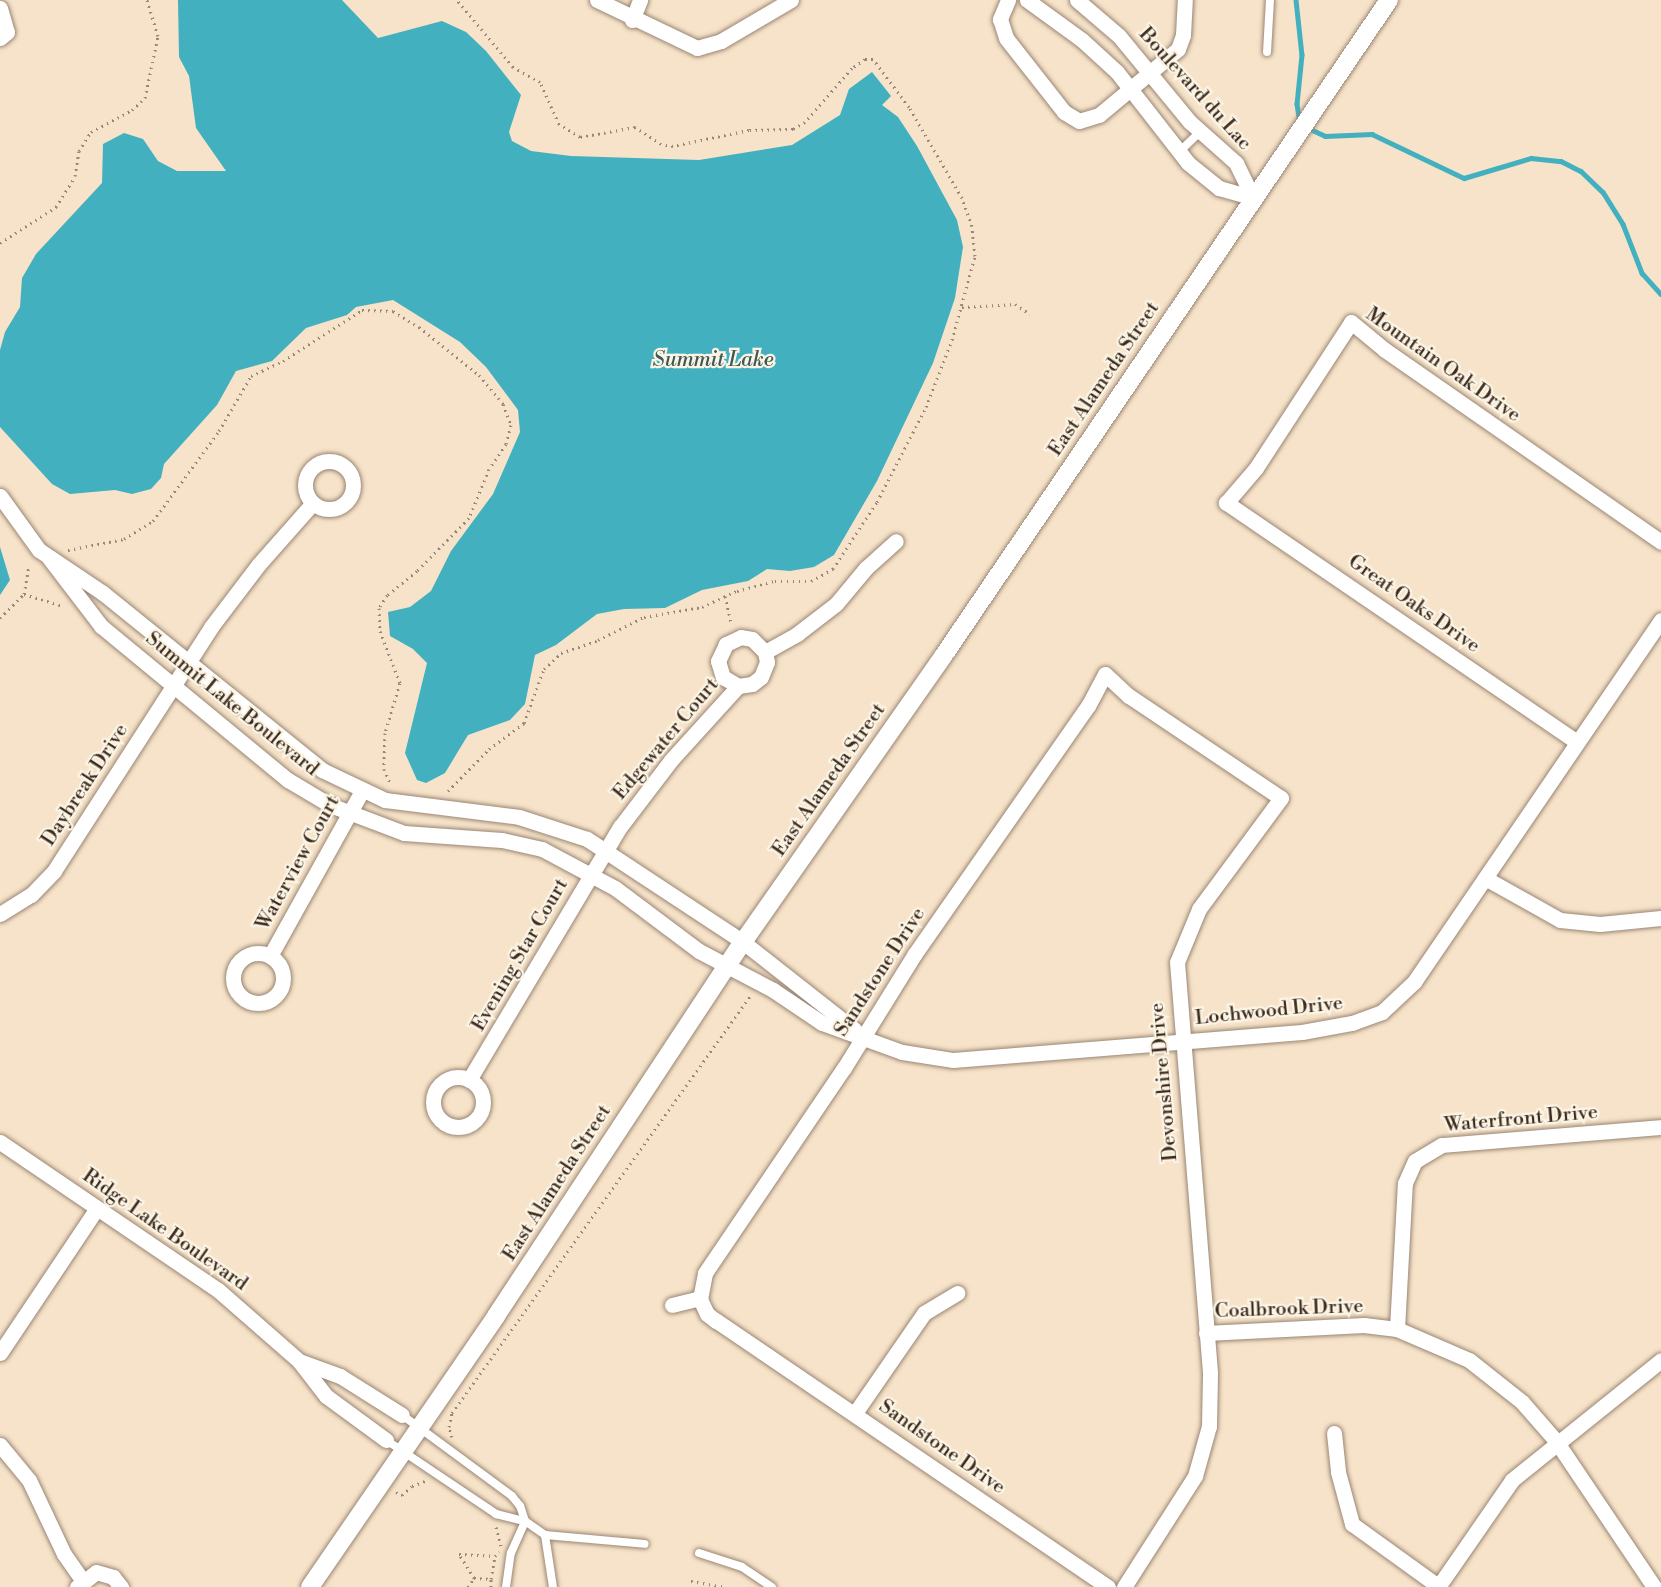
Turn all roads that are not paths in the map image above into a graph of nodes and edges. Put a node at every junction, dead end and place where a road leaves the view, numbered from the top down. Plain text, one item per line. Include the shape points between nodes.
1 (597, 0) edge
2 (640, 0) edge
3 (791, 0) edge
4 (1008, 0) edge
5 (1028, 0) edge
6 (1077, 0) edge
7 (1185, 0) edge
8 (1270, 0) edge
9 (1389, 0) edge
10 (0, 8) edge
11 (632, 20) junction
12 (0, 38) edge
13 (1267, 52) dead end
14 (1151, 73) junction
15 (1131, 90) junction
16 (1200, 132) junction
17 (1178, 153) junction
18 (1253, 198) junction
19 (0, 496) edge
20 (313, 503) dead end
21 (1226, 503) joint
22 (896, 541) dead end
23 (1661, 542) edge
24 (55, 553) junction
25 (1661, 620) edge
26 (765, 651) junction
27 (189, 663) junction
28 (1105, 674) joint
29 (175, 686) junction
30 (738, 686) junction
31 (1577, 742) junction
32 (362, 791) junction
33 (351, 815) junction
34 (605, 850) junction
35 (591, 874) junction
36 (1485, 878) junction
37 (0, 914) edge
38 (1661, 918) edge
39 (742, 942) junction
40 (757, 954) joint
41 (270, 956) dead end
42 (727, 966) junction
43 (744, 974) joint
44 (862, 1036) junction
45 (1182, 1041) junction
46 (469, 1080) dead end
47 (1661, 1127) edge
48 (0, 1142) edge
49 (97, 1208) junction
50 (957, 1293) dead end
51 (700, 1298) junction
52 (672, 1305) dead end
53 (1397, 1329) junction
54 (1206, 1333) junction
55 (0, 1353) edge
56 (1661, 1360) edge
57 (299, 1361) junction
58 (855, 1413) junction
59 (402, 1415) joint
60 (420, 1428) junction
61 (1334, 1433) dead end
62 (386, 1440) joint
63 (1556, 1441) junction
64 (0, 1445) edge
65 (404, 1452) junction
66 (525, 1521) junction
67 (545, 1535) junction
68 (645, 1544) dead end
69 (699, 1553) dead end
70 (80, 1583) edge
71 (1438, 1586) edge
72 (121, 1587) edge
73 (310, 1587) edge
74 (506, 1587) edge
75 (553, 1587) edge
76 (772, 1587) edge
77 (1108, 1587) edge
78 (1124, 1587) edge
79 (1654, 1587) edge

1 - 11 street
2 - 11 street
3 - 11 street via 721,41 697,48
4 - 15 street via 1000,19 1006,38 1064,112 1085,120 1099,115
5 - 15 street via 1102,57
6 - 14 street, Boulevard du Lac via 1119,36
7 - 14 street via 1178,50
8 - 13 lane
9 - 18 street, East Alameda Street
10 - 12 street via 7,32
14 - 15 street
14 - 16 street, Boulevard du Lac
15 - 17 street
16 - 17 lane
16 - 18 street, Boulevard du Lac via 1236,163
17 - 18 street via 1219,188
18 - 39 street, East Alameda Street via 944,655
19 - 24 street, Summit Lake Boulevard
20 - 27 street, Daybreak Drive via 237,591
21 - 23 street, Mountain Oak Drive via 1256,468 1352,322 1385,350
21 - 31 street, Great Oaks Drive
22 - 26 street via 866,568 836,604 797,634
24 - 27 street, Summit Lake Boulevard
24 - 29 street, Summit Lake Boulevard via 101,626
25 - 31 street, Lochwood Drive
26 - 30 street, Edgewater Court via 761,677 752,684
26 - 30 street, Edgewater Court via 752,639 741,637 726,644 720,652 719,669 726,680
27 - 29 street, Daybreak Drive
27 - 32 street, Summit Lake Boulevard via 322,770
28 - 44 street, Sandstone Drive via 1088,706
28 - 45 street, Devonshire Drive via 1129,696 1281,798 1189,925 1177,962
29 - 33 street, Summit Lake Boulevard via 288,780
29 - 37 street, Daybreak Drive via 54,871 32,895
30 - 34 street, Edgewater Court via 671,760
31 - 36 street, Lochwood Drive
32 - 33 street, Waterview Court
32 - 34 street, Summit Lake Boulevard via 415,806 544,822
33 - 35 street, Summit Lake Boulevard via 424,837 502,840 542,849
33 - 41 street, Waterview Court
34 - 35 street, Evening Star Court
34 - 39 street, Summit Lake Boulevard
35 - 42 street, Summit Lake Boulevard via 699,951
35 - 46 street, Evening Star Court
36 - 38 street via 1560,920 1600,924
36 - 45 street, Lochwood Drive via 1414,982 1382,1012 1352,1023 1302,1032
39 - 40 street, Summit Lake Boulevard
39 - 42 street, East Alameda Street
40 - 44 street, Lochwood Drive
42 - 43 street, Summit Lake Boulevard
42 - 60 street, East Alameda Street
43 - 44 street, Lochwood Drive via 822,1023
44 - 45 street, Lochwood Drive via 902,1052 953,1060
44 - 51 street, Sandstone Drive via 705,1273
45 - 54 street, Devonshire Drive
47 - 53 street, Waterfront Drive via 1442,1144 1415,1161 1405,1183
48 - 49 street, Ridge Lake Boulevard
49 - 55 street
49 - 57 street, Ridge Lake Boulevard via 218,1290
50 - 58 street via 924,1313
51 - 52 street
51 - 58 street, Sandstone Drive via 702,1307 716,1321
53 - 54 street, Coalbrook Drive via 1364,1325
53 - 63 street, Coalbrook Drive via 1469,1360 1522,1402
54 - 78 street, Devonshire Drive via 1210,1399 1200,1460 1184,1496
56 - 63 street
57 - 59 street, Ridge Lake Boulevard via 340,1376
57 - 62 street, Ridge Lake Boulevard via 326,1396
58 - 77 street, Sandstone Drive
59 - 60 lane
60 - 65 street, East Alameda Street
60 - 66 lane via 512,1496
61 - 71 street via 1338,1472 1352,1524
62 - 65 lane
63 - 71 street via 1512,1480
63 - 79 street, Coalbrook Drive
64 - 70 street via 29,1480
65 - 66 lane via 496,1514
65 - 73 street, East Alameda Street
66 - 67 lane
66 - 74 lane via 511,1553
67 - 68 lane
67 - 75 lane
69 - 76 lane via 742,1567
70 - 72 street via 104,1572

